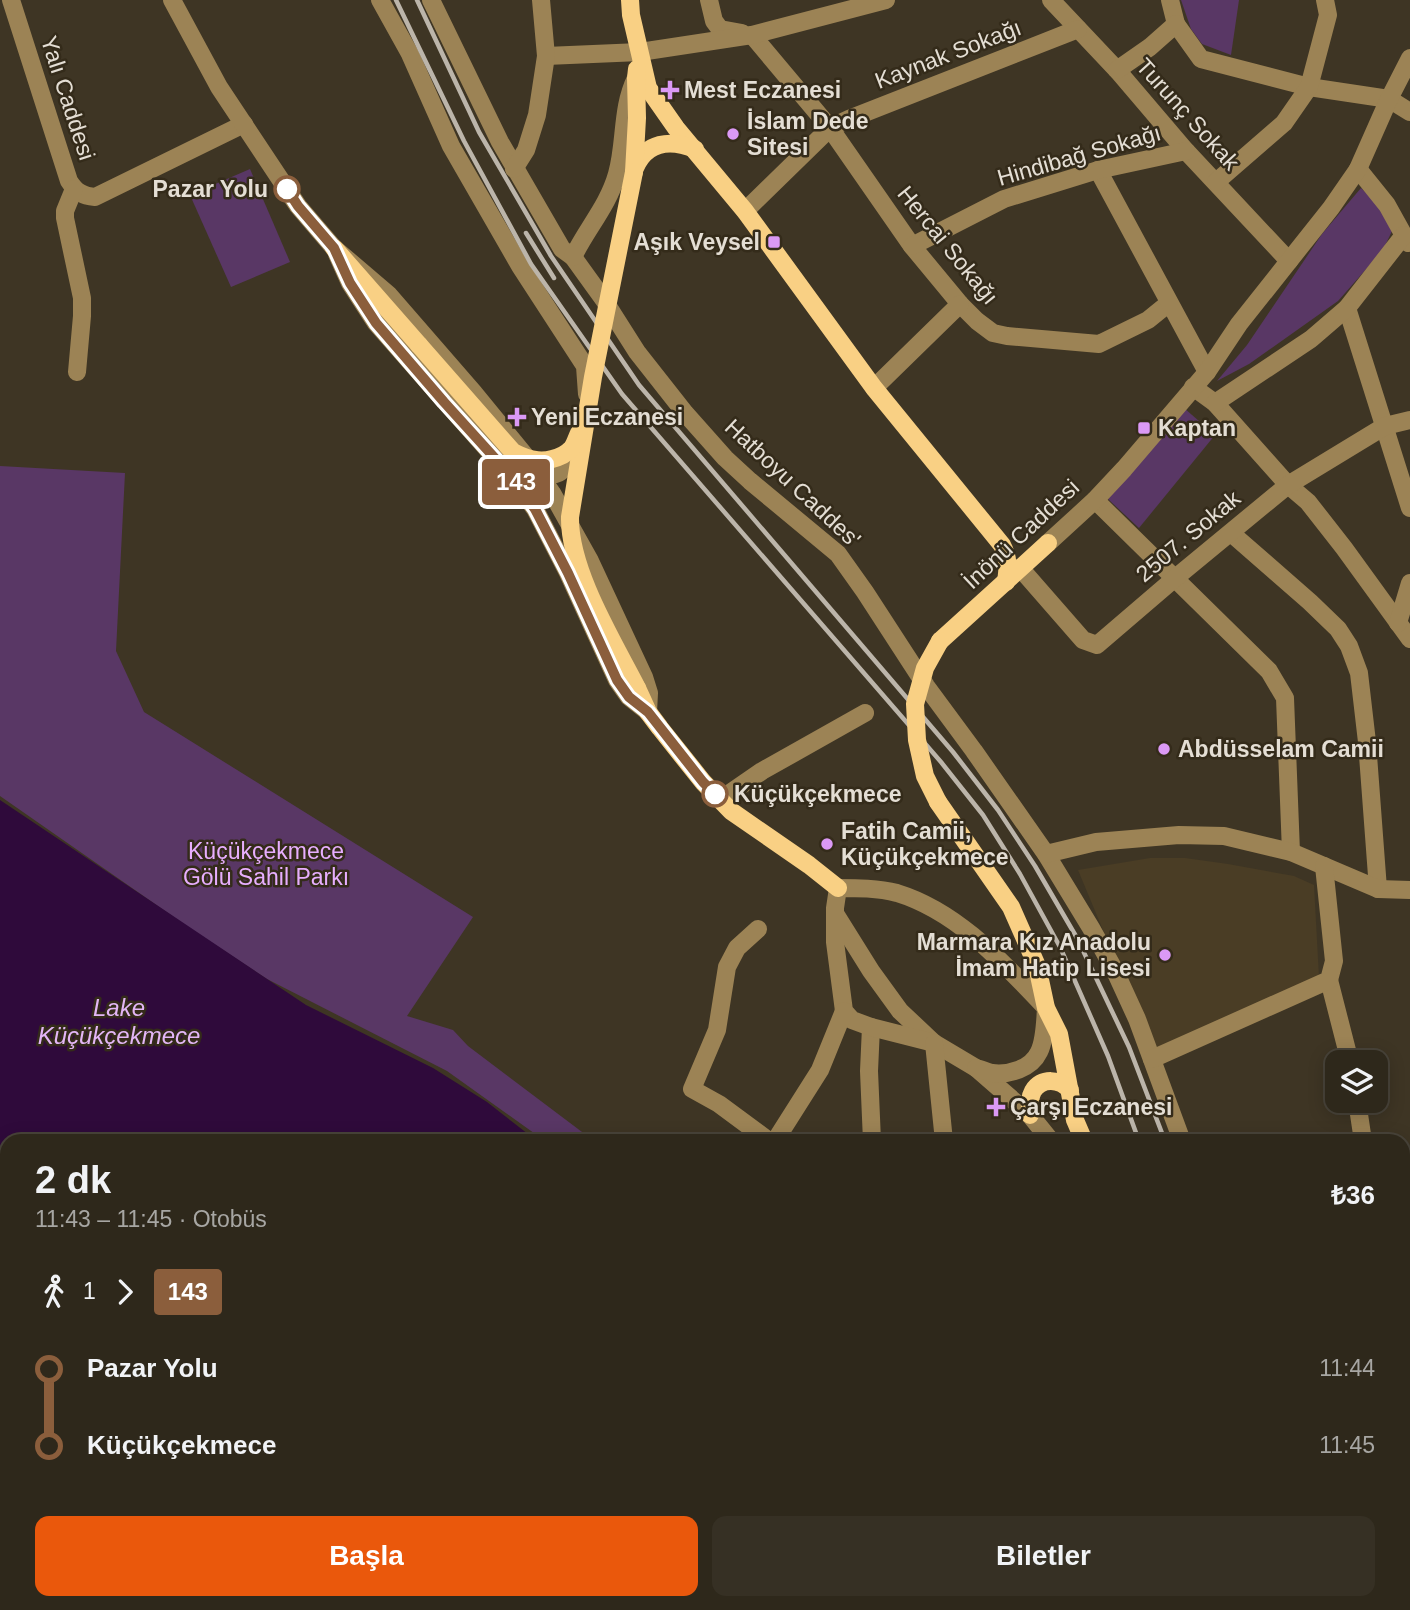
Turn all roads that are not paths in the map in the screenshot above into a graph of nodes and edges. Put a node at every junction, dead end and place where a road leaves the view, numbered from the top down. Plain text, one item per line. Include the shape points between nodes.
1 (11, 0) edge
2 (172, 0) edge
3 (380, 0) edge
4 (431, 0) edge
5 (541, 0) edge
6 (630, 0) edge
7 (709, 0) edge
8 (886, 0) edge
9 (1051, 0) edge
10 (1170, 0) edge
11 (1325, 0) edge
12 (1175, 24) junction
13 (1078, 29) junction
14 (752, 36) junction
15 (640, 52) junction
16 (546, 56) junction
17 (1410, 58) edge
18 (1117, 70) junction
19 (636, 78) junction
20 (1309, 87) junction
21 (1389, 99) junction
22 (1410, 112) edge
23 (244, 124) junction
24 (830, 128) junction
25 (695, 149) junction
26 (1186, 151) junction
27 (514, 169) junction
28 (1358, 169) junction
29 (1098, 170) junction
30 (634, 172) junction
31 (1216, 182) junction
32 (74, 189) junction
33 (745, 211) junction
34 (1407, 241) edge
35 (912, 246) junction
36 (334, 248) junction
37 (573, 257) junction
38 (1289, 261) junction
39 (1170, 303) junction
40 (960, 304) junction
41 (1348, 308) junction
42 (77, 372) dead end
43 (1207, 373) junction
44 (1193, 387) junction
45 (874, 388) junction
46 (1215, 403) junction
47 (586, 416) junction
48 (1410, 420) edge
49 (1385, 426) junction
50 (577, 453) junction
51 (538, 472) junction
52 (1288, 485) junction
53 (1095, 500) junction
54 (1410, 508) edge
55 (565, 518) junction
56 (1231, 533) junction
57 (1048, 543) junction
58 (1002, 545) junction
59 (1021, 569) junction
60 (1174, 579) junction
61 (1006, 582) junction
62 (1410, 583) edge
63 (1398, 623) junction
64 (1410, 639) edge
65 (648, 712) junction
66 (865, 713) dead end
67 (720, 800) junction
68 (1291, 852) junction
69 (1046, 854) junction
70 (1324, 866) junction
71 (838, 888) junction
72 (1378, 888) junction
73 (1410, 890) edge
74 (836, 915) junction
75 (758, 929) dead end
76 (1329, 980) junction
77 (1046, 1009) junction
78 (844, 1011) junction
79 (871, 1027) junction
80 (934, 1043) junction
81 (1347, 1050) edge
82 (1152, 1059) junction
83 (976, 1068) junction
84 (1070, 1090) junction
85 (1359, 1113) edge
86 (1030, 1115) junction
87 (760, 1134) edge
88 (779, 1134) edge
89 (872, 1134) edge
90 (943, 1134) edge
91 (1045, 1134) edge
92 (1081, 1134) edge
93 (1179, 1134) edge
94 (1362, 1134) edge

1 - 32 street, Yalı Caddesi
2 - 23 street
3 - 50 street via 451,146 585,366 587,399
4 - 27 street, Hatboyu Caddes'
5 - 16 street
6 - 15 main road
7 - 14 street via 713,21 720,29
8 - 14 street
9 - 13 street, Turunç Sokak
10 - 12 street
11 - 20 street via 1328,15
12 - 18 street
12 - 20 street via 1201,59
13 - 18 street, Turunç Sokak
13 - 24 street, Kaynak Sokağı
14 - 15 street
14 - 24 street, Hercai Sokağı
15 - 16 street
15 - 19 main road
15 - 25 main road via 648,88
16 - 27 street via 537,115 526,150
17 - 21 street, İnönü Caddesi
18 - 26 street, Turunç Sokak
19 - 30 main road
19 - 37 street via 626,106 617,173 607,201
20 - 21 street
20 - 31 street via 1284,123
21 - 22 street
21 - 28 street, İnönü Caddesi
23 - 32 street, Yalı Caddesi via 95,197
23 - 36 street via 298,206
24 - 33 street, Kaynak Sokağı
24 - 35 street, Hercai Sokağı
25 - 30 main road via 670,143 657,146 639,158
25 - 33 main road
26 - 29 street, Hindibağ Sokağı
26 - 31 street, Turunç Sokak
27 - 37 street, Hatboyu Caddes' via 562,249
28 - 34 street via 1387,205
28 - 38 street, İnönü Caddesi
29 - 35 street, Hindibağ Sokağı via 1004,199
29 - 39 street
30 - 47 main road, bridge
31 - 38 street, Turunç Sokak
32 - 42 street via 65,218 82,298
33 - 45 main road
34 - 41 street
35 - 40 street, Hercai Sokağı
36 - 47 main road, bridge via 513,452 524,458 552,460 571,450
36 - 51 street via 388,294
36 - 65 street via 376,323 529,500 617,680
37 - 69 street, Hatboyu Caddes' via 637,352 725,458 838,554
38 - 43 street, İnönü Caddesi
39 - 40 street, Hercai Sokağı via 1148,320 1099,344 993,333
39 - 43 street
40 - 45 street
41 - 46 street via 1311,339
41 - 49 street
43 - 44 street, İnönü Caddesi
44 - 46 street
44 - 53 street, İnönü Caddesi
45 - 58 main road
46 - 52 street
47 - 65 main road, bridge via 570,517 573,547 589,594
48 - 49 street, 2507. Sokak
49 - 52 street, 2507. Sokak
49 - 54 street
50 - 51 street via 555,475
50 - 55 street
51 - 55 street
52 - 56 street, 2507. Sokak
52 - 63 street via 1337,538
53 - 57 street, İnönü Caddesi
53 - 60 street
55 - 65 street via 645,677
56 - 60 street, 2507. Sokak
56 - 72 street via 1338,629 1349,646 1359,673
57 - 58 main road
57 - 59 main road, İnönü Caddesi
58 - 61 main road via 1008,561
59 - 60 street, 2507. Sokak via 1083,640 1097,645
59 - 61 main road, İnönü Caddesi
60 - 68 street via 1269,671 1285,698
61 - 77 main road, İnönü Caddesi, bridge via 940,641 925,668 915,704 917,740 925,776 938,802 1011,907 1037,966
62 - 63 street
63 - 64 street
65 - 67 main road
66 - 67 street
67 - 71 main road
68 - 69 street via 1224,836 1179,835 1096,842
68 - 70 street
69 - 82 street, Hatboyu Caddes' via 1115,971
70 - 72 street
70 - 76 street via 1334,961
71 - 74 street
71 - 77 street via 896,893 939,912 997,957
72 - 73 street
74 - 78 street via 835,955
74 - 80 street via 888,996
75 - 87 street via 737,948 727,967 718,1030 692,1089
76 - 81 street
76 - 82 street
77 - 83 street via 1039,1053 1029,1066 1002,1073
77 - 84 main road, İnönü Caddesi via 1059,1034
78 - 79 street via 852,1020
78 - 88 street via 820,1070
79 - 80 street
79 - 89 street
80 - 83 street
80 - 90 street
82 - 93 street, Hatboyu Caddes'
83 - 86 street
84 - 86 main road via 1065,1084 1042,1082 1033,1091
84 - 92 main road, İnönü Caddesi
85 - 94 street
86 - 91 street

